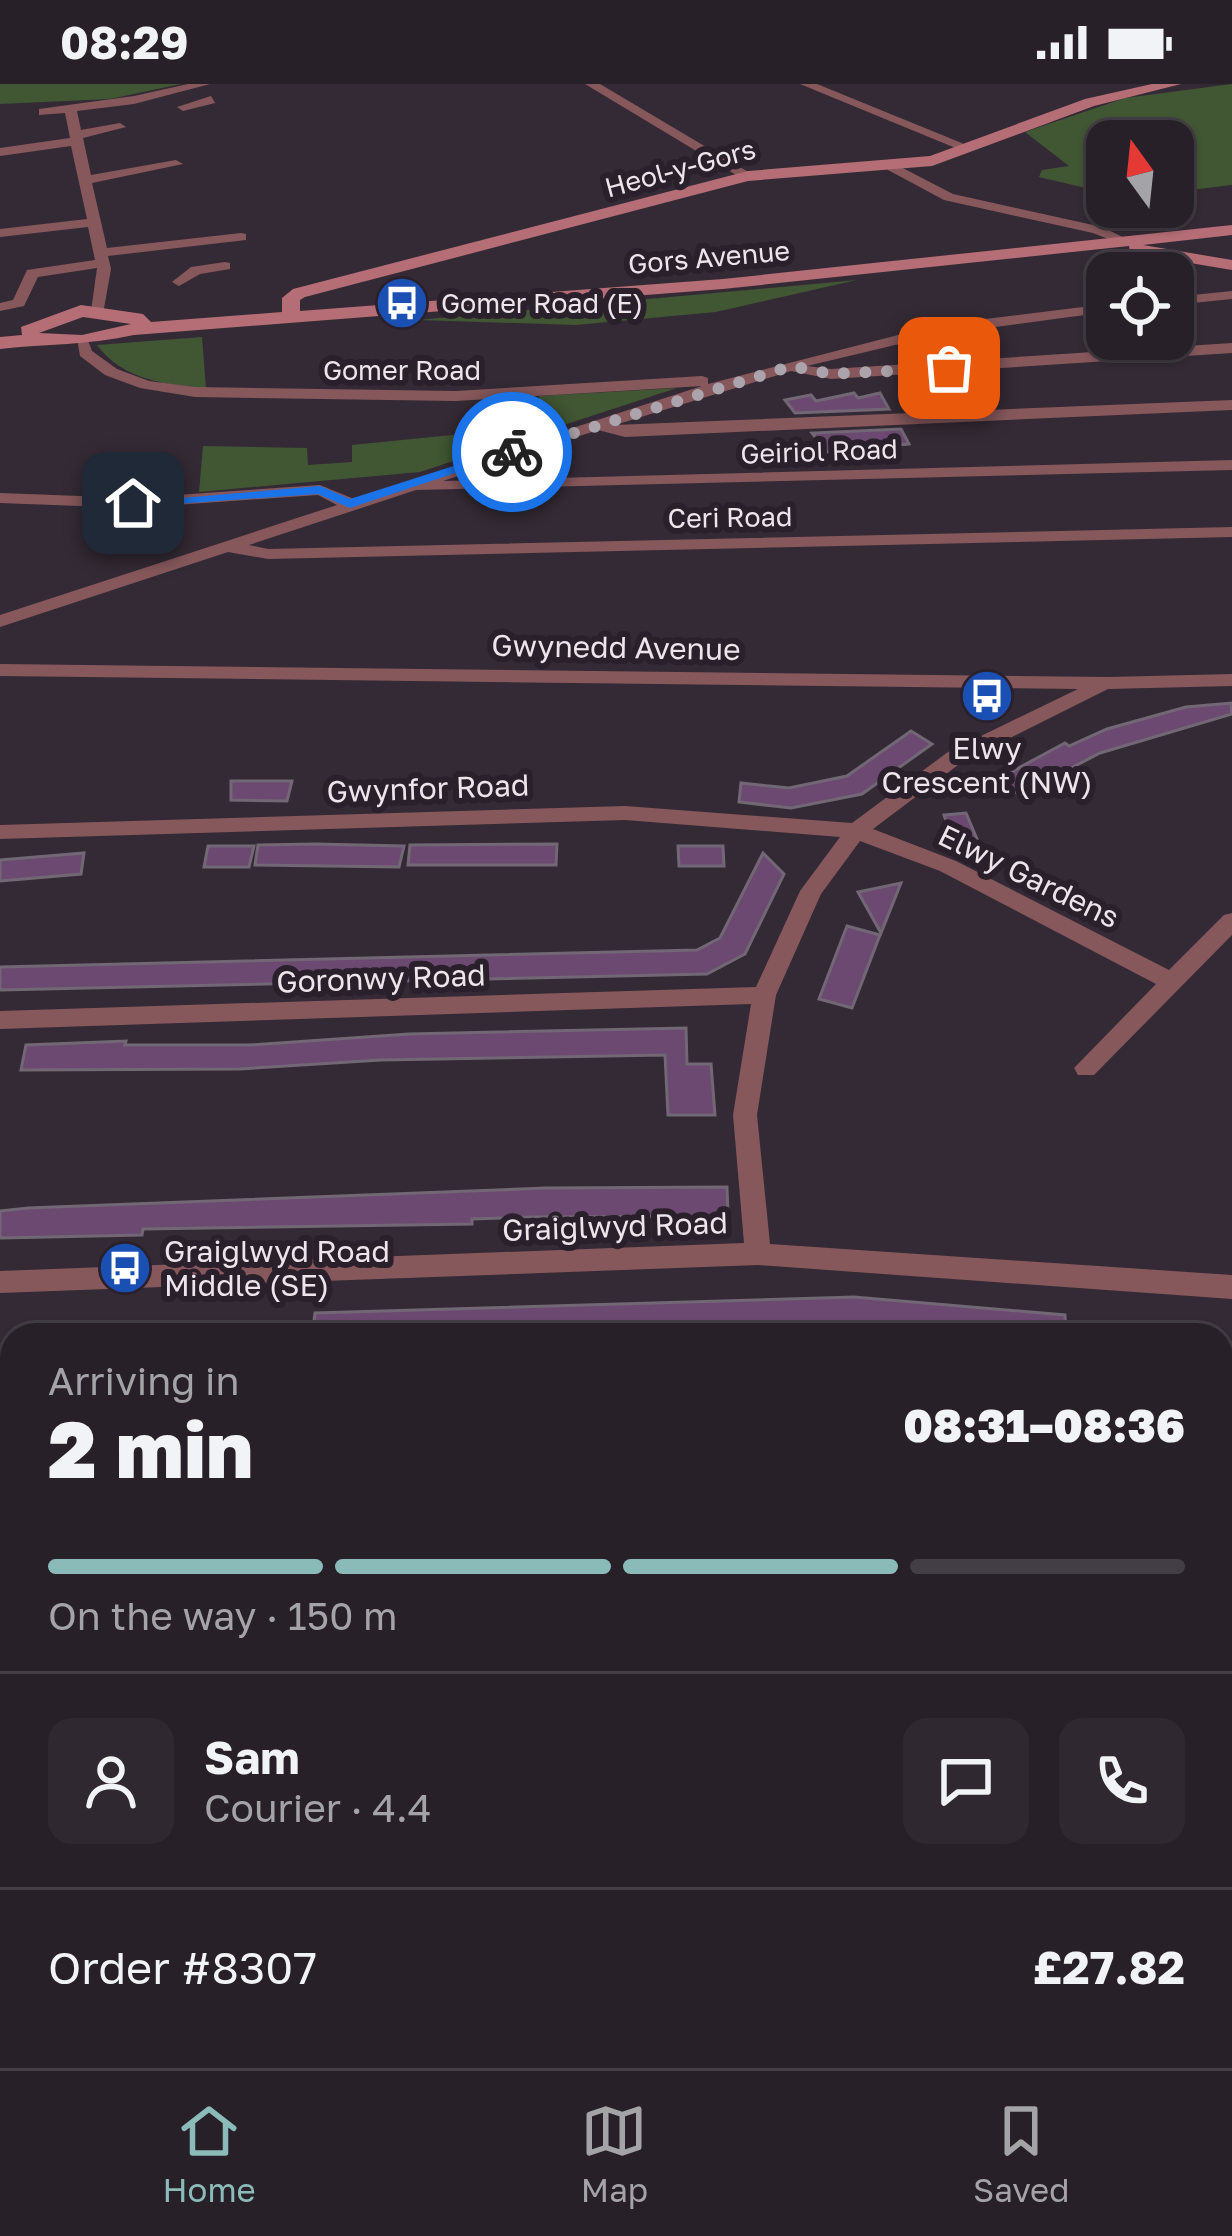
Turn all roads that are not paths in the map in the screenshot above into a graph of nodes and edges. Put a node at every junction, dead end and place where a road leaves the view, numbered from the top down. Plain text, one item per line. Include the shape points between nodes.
1 (203, 84) edge
2 (591, 84) edge
3 (806, 84) edge
4 (1173, 84) edge
5 (179, 91) junction
6 (197, 103) dead end
7 (70, 109) junction
8 (43, 112) dead end
9 (120, 127) dead end
10 (76, 138) junction
11 (963, 146) junction
12 (0, 152) edge
13 (176, 164) dead end
14 (893, 167) junction
15 (748, 176) junction
16 (86, 180) junction
17 (95, 222) junction
18 (1232, 230) edge
19 (0, 233) edge
20 (240, 237) dead end
21 (1126, 242) junction
22 (181, 245) junction
23 (102, 258) junction
24 (1232, 265) edge
25 (225, 266) dead end
26 (196, 270) junction
27 (179, 282) dead end
28 (1232, 295) edge
29 (1194, 299) edge
30 (0, 307) edge
31 (1086, 311) edge
32 (103, 313) junction
33 (290, 320) junction
34 (62, 324) junction
35 (82, 341) junction
36 (0, 342) edge
37 (1232, 348) edge
38 (792, 366) junction
39 (741, 378) junction
40 (1232, 405) edge
41 (598, 424) junction
42 (1232, 465) edge
43 (408, 485) junction
44 (0, 498) edge
45 (350, 504) junction
46 (1232, 532) edge
47 (231, 547) junction
48 (0, 621) edge
49 (0, 670) edge
50 (1232, 680) edge
51 (1108, 683) junction
52 (856, 831) junction
53 (0, 832) edge
54 (1232, 921) edge
55 (1172, 982) junction
56 (764, 995) junction
57 (0, 1020) edge
58 (1086, 1068) dead end
59 (758, 1254) junction
60 (0, 1282) edge
61 (1232, 1287) edge

1 - 5 street
2 - 15 street
3 - 11 street
4 - 11 street, Heol-y-Gors via 1090,102
5 - 6 street
5 - 7 street
7 - 8 street
7 - 10 street
9 - 10 street
10 - 12 street
10 - 16 street
11 - 14 street, Heol-y-Gors
13 - 16 street
14 - 15 street, Heol-y-Gors
14 - 21 street via 949,197
15 - 33 street, Heol-y-Gors via 299,293 291,298
16 - 17 street
17 - 19 street
17 - 23 street
18 - 21 street, Gors Avenue
20 - 22 street
21 - 24 street via 1169,258
21 - 33 street, Gors Avenue
22 - 23 street
22 - 26 street
23 - 30 street via 32,273 19,303
23 - 32 street
25 - 26 street
26 - 27 street
28 - 29 street
31 - 38 street via 937,330
32 - 33 street, Gors Avenue via 190,327
32 - 34 street
32 - 35 street
34 - 35 street
34 - 36 street
35 - 39 street, Gomer Road via 85,353 111,372 195,392 456,396
37 - 38 street via 831,374
38 - 39 street
39 - 41 street
40 - 41 street via 625,432
41 - 43 street
42 - 43 street, Geiriol Road
43 - 45 street
44 - 45 street via 133,503 320,490
45 - 47 street
46 - 47 street, Ceri Road via 311,554
47 - 48 street
49 - 51 street, Gwynedd Avenue
50 - 51 street, Gwynedd Avenue
51 - 52 street via 955,757
52 - 53 street, Gwynfor Road via 626,813
52 - 55 street, Elwy Gardens via 948,866
52 - 56 street via 811,891
54 - 55 street
55 - 58 street
56 - 57 street, Goronwy Road
56 - 59 street via 745,1115
59 - 60 street, Graiglwyd Road
59 - 61 street, Graiglwyd Road

